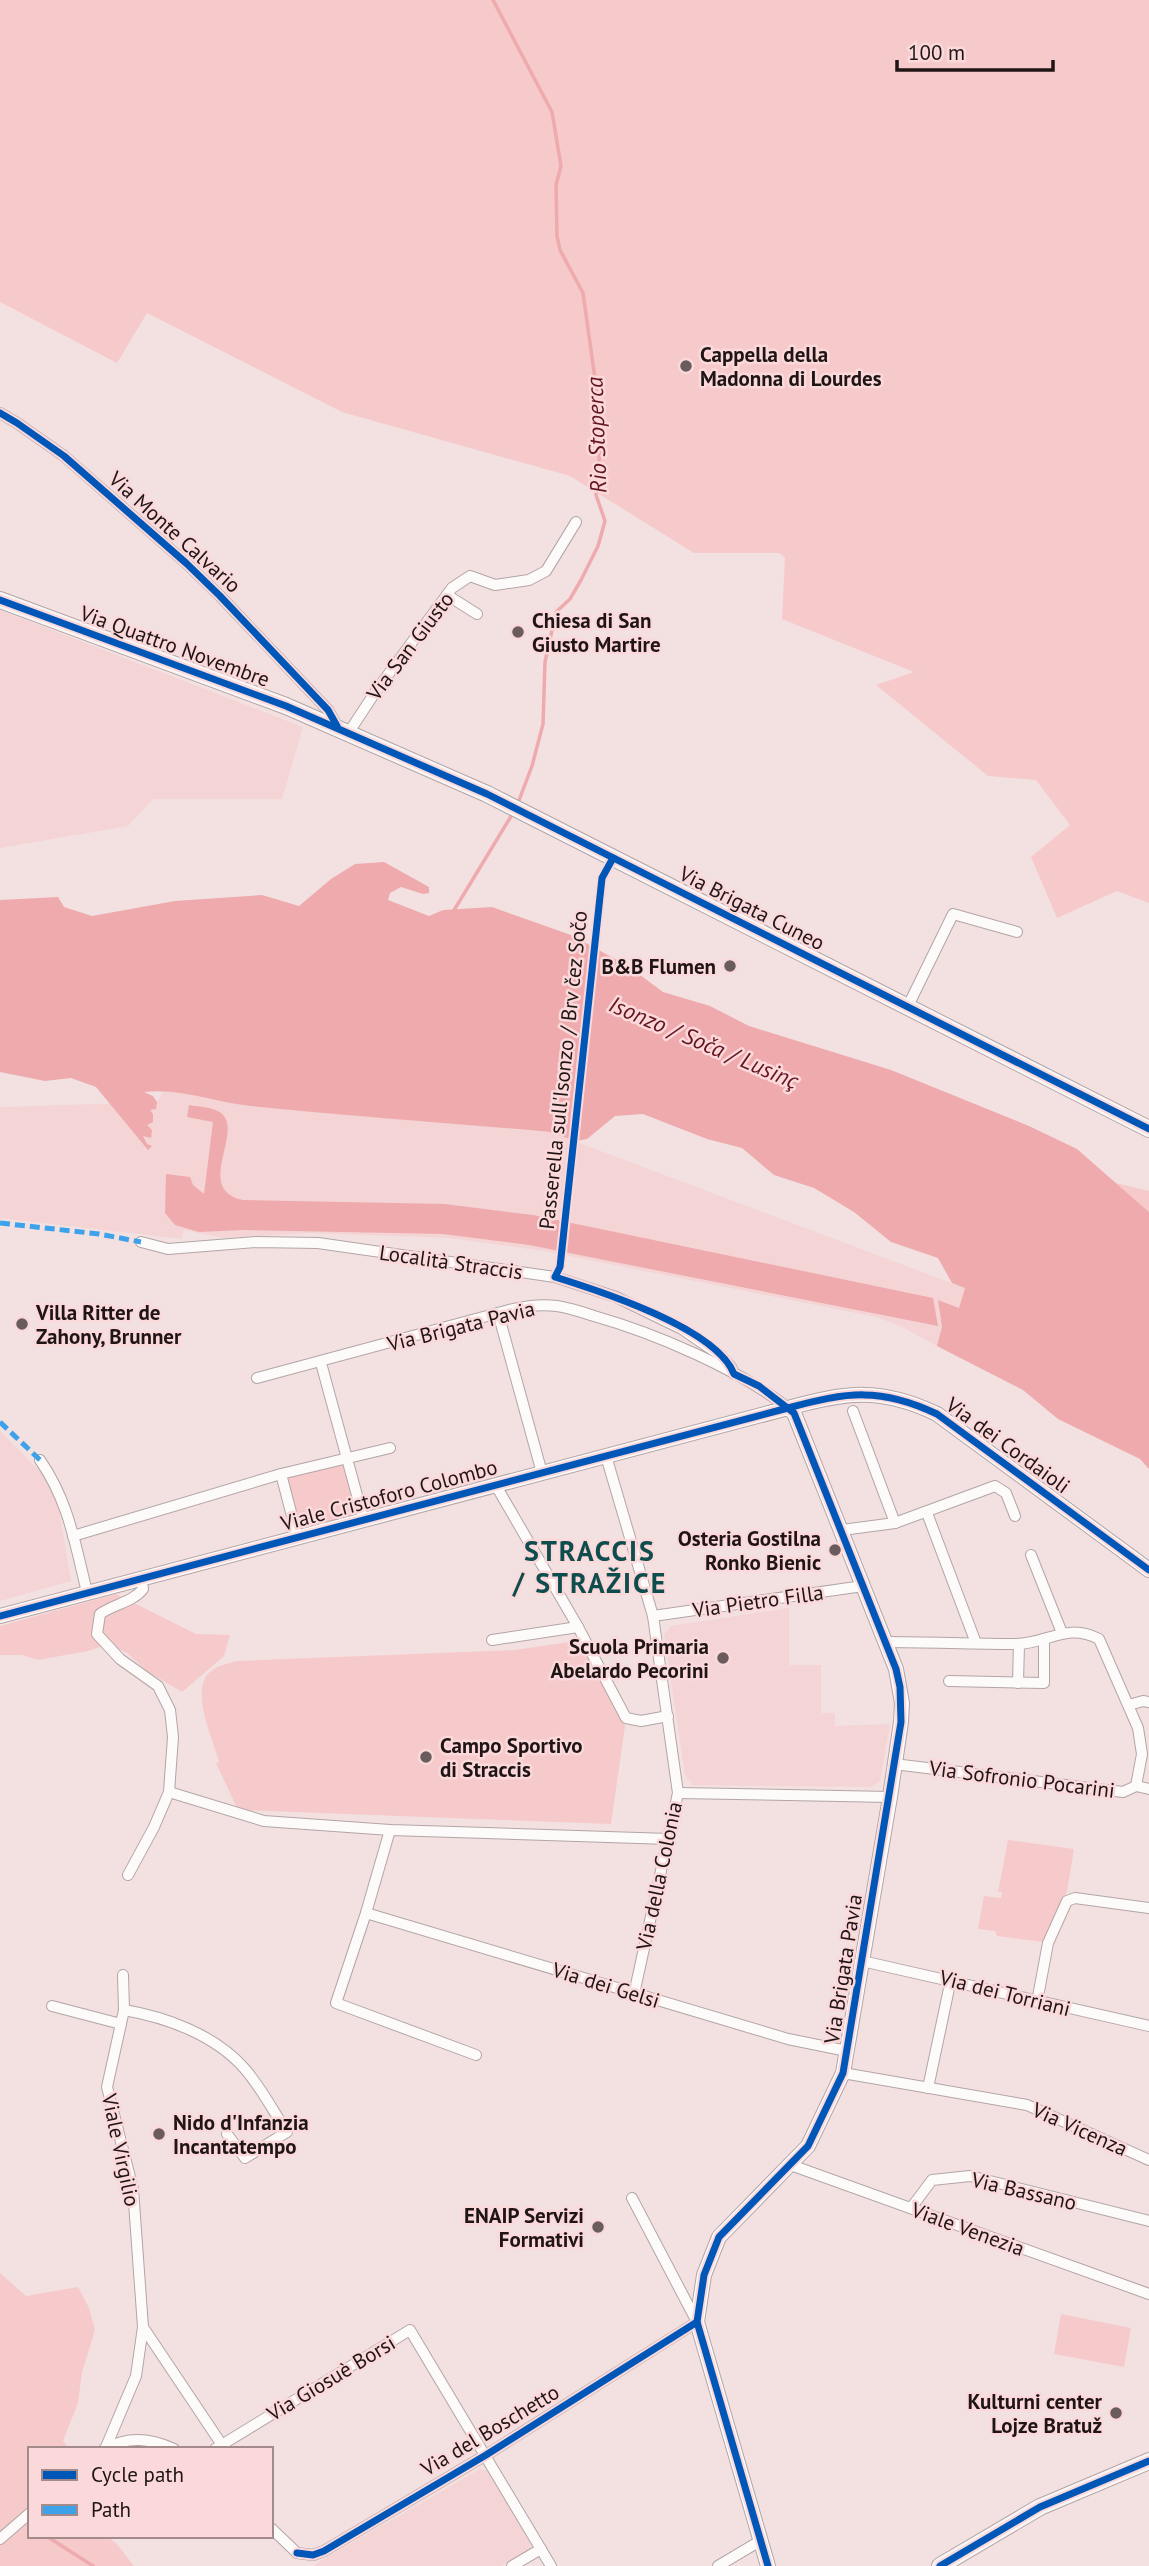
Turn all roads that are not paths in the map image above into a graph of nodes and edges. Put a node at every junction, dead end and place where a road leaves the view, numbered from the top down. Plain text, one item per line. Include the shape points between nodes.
1 (0, 414) edge
2 (576, 522) dead end
3 (447, 595) junction
4 (0, 600) edge
5 (477, 614) dead end
6 (343, 729) junction
7 (1017, 932) dead end
8 (908, 1006) junction
9 (1149, 1129) edge
10 (141, 1242) dead end
11 (498, 1313) junction
12 (321, 1363) junction
13 (734, 1374) junction
14 (257, 1378) dead end
15 (788, 1408) junction
16 (853, 1411) dead end
17 (390, 1448) dead end
18 (606, 1456) junction
19 (348, 1458) junction
20 (40, 1460) dead end
21 (542, 1473) junction
22 (281, 1474) junction
23 (495, 1484) junction
24 (928, 1513) junction
25 (1015, 1516) dead end
26 (364, 1521) junction
27 (895, 1523) junction
28 (842, 1530) junction
29 (73, 1536) junction
30 (298, 1539) junction
31 (1031, 1555) dead end
32 (1149, 1570) edge
33 (141, 1577) junction
34 (863, 1586) junction
35 (87, 1592) junction
36 (0, 1616) edge
37 (653, 1616) junction
38 (578, 1627) junction
39 (1062, 1633) junction
40 (1044, 1639) junction
41 (492, 1640) dead end
42 (885, 1642) junction
43 (976, 1643) junction
44 (1019, 1644) junction
45 (949, 1681) dead end
46 (1018, 1683) junction
47 (1149, 1702) edge
48 (1129, 1705) junction
49 (668, 1716) junction
50 (894, 1764) junction
51 (1136, 1786) junction
52 (1149, 1789) edge
53 (169, 1792) junction
54 (678, 1793) junction
55 (890, 1797) junction
56 (390, 1830) junction
57 (669, 1839) junction
58 (128, 1875) dead end
59 (1149, 1908) edge
60 (366, 1913) junction
61 (862, 1961) junction
62 (123, 1975) dead end
63 (951, 1979) junction
64 (634, 1994) junction
65 (1037, 2002) junction
66 (52, 2006) dead end
67 (124, 2010) junction
68 (121, 2024) junction
69 (1149, 2026) edge
70 (847, 2051) junction
71 (476, 2055) dead end
72 (843, 2073) junction
73 (928, 2088) junction
74 (228, 2134) dead end
75 (1149, 2160) edge
76 (788, 2164) junction
77 (632, 2198) dead end
78 (911, 2208) junction
79 (1149, 2221) edge
80 (1149, 2294) edge
81 (696, 2322) junction
82 (144, 2327) junction
83 (105, 2447) edge
84 (108, 2447) edge
85 (169, 2447) edge
86 (219, 2447) edge
87 (486, 2455) junction
88 (1149, 2461) edge
89 (28, 2515) edge
90 (273, 2530) edge
91 (0, 2539) edge
92 (760, 2541) junction
93 (541, 2549) junction
94 (297, 2553) junction
95 (292, 2566) edge
96 (512, 2566) edge
97 (551, 2566) edge
98 (718, 2566) edge
99 (768, 2566) edge
100 (940, 2566) edge

1 - 6 street, Via Monte Calvario via 64,456 186,564
2 - 3 street, Via San Giusto via 546,571 529,580 495,585 470,576
3 - 5 street
3 - 6 street, Via San Giusto
4 - 6 main road, Via Quattro Novembre
6 - 8 main road, Via Brigata Cuneo via 516,809
7 - 8 street via 953,914
8 - 9 main road, Via Brigata Cuneo
10 - 13 street, Località Straccis via 168,1249 277,1241 318,1243 555,1277 616,1297 682,1329 720,1355
11 - 12 street, Via Brigata Pavia
11 - 13 street, Via Brigata Pavia via 525,1306 560,1306 616,1322
11 - 21 street
12 - 14 street, Via Brigata Pavia
12 - 19 street
13 - 15 street, Via Brigata Pavia
15 - 18 street, Viale Cristoforo Colombo
15 - 28 street, Via Brigata Pavia
15 - 32 street, Via dei Cordaioli via 852,1394 916,1404 979,1443
16 - 27 street
17 - 19 street
18 - 21 street, Viale Cristoforo Colombo
18 - 37 street, Via della Colonia
19 - 22 street
19 - 26 street
20 - 29 street via 55,1481
21 - 23 street, Viale Cristoforo Colombo
22 - 29 street
22 - 30 street
23 - 26 street, Viale Cristoforo Colombo
23 - 38 street
24 - 25 street via 995,1486 1006,1493
24 - 27 street
24 - 43 street
26 - 30 street, Viale Cristoforo Colombo
27 - 28 street
28 - 34 street, Via Brigata Pavia
29 - 35 street
30 - 33 street, Viale Cristoforo Colombo
31 - 39 street
33 - 35 street, Viale Cristoforo Colombo
33 - 53 street via 143,1589 137,1597 100,1614 97,1634 120,1659 158,1686 170,1710
34 - 37 street, Via Pietro Filla
34 - 42 street, Via Brigata Pavia
35 - 36 street, Viale Cristoforo Colombo
37 - 49 street, Via della Colonia
38 - 41 street
38 - 49 street via 626,1718 641,1721
39 - 40 street
39 - 48 street via 1079,1632 1099,1639
40 - 44 street
40 - 46 street via 1044,1683
42 - 43 street
42 - 50 street, Via Brigata Pavia via 902,1703
43 - 44 street
44 - 46 street
45 - 46 street
47 - 48 street
48 - 51 street via 1141,1742
49 - 54 street, Via della Colonia
50 - 51 street, Via Sofronio Pocarini via 1123,1792
50 - 55 street, Via Brigata Pavia
51 - 52 street, Via Sofronio Pocarini
53 - 56 street via 264,1821
53 - 58 street
54 - 55 street
54 - 57 street, Via della Colonia
55 - 61 street, Via Brigata Pavia
56 - 57 street
56 - 60 street
57 - 64 street, Via della Colonia
59 - 65 street via 1075,1898 1067,1901 1048,1943
60 - 64 street, Via dei Gelsi
60 - 71 street via 337,2003
61 - 63 street, Via dei Torriani
61 - 70 street, Via Brigata Pavia
62 - 67 street, Viale Virgilio
63 - 65 street, Via dei Torriani
63 - 73 street
64 - 70 street, Via dei Gelsi via 788,2039
65 - 69 street, Via dei Torriani
66 - 68 street
67 - 68 street, Viale Virgilio
67 - 74 street via 152,2015 217,2044 244,2068 287,2132 245,2158
68 - 82 street, Viale Virgilio via 107,2087 133,2189
70 - 72 street, Via Brigata Pavia
72 - 73 street, Via Vicenza
72 - 76 street, Via Brigata Pavia via 808,2146
73 - 75 street, Via Vicenza via 1027,2105
76 - 78 street, Viale Venezia
76 - 81 street, Via Brigata Pavia via 719,2237 704,2275
77 - 81 street
78 - 79 street, Via Bassano via 932,2180 970,2176
78 - 80 street, Viale Venezia
81 - 87 street, Via del Boschetto
81 - 92 street, Via Brigata Pavia
82 - 83 street, Viale Virgilio via 136,2376
82 - 86 street, Viale Virgilio
84 - 85 street, Viale Virgilio via 129,2439 152,2440
86 - 87 street, Via Giosuè Borsi via 410,2330
87 - 93 street
87 - 94 street, Via del Boschetto via 324,2551
88 - 100 main road via 1040,2507
89 - 91 street
90 - 94 street
92 - 98 street
92 - 99 street, Via Brigata Pavia
93 - 96 street
93 - 97 street
94 - 95 street

